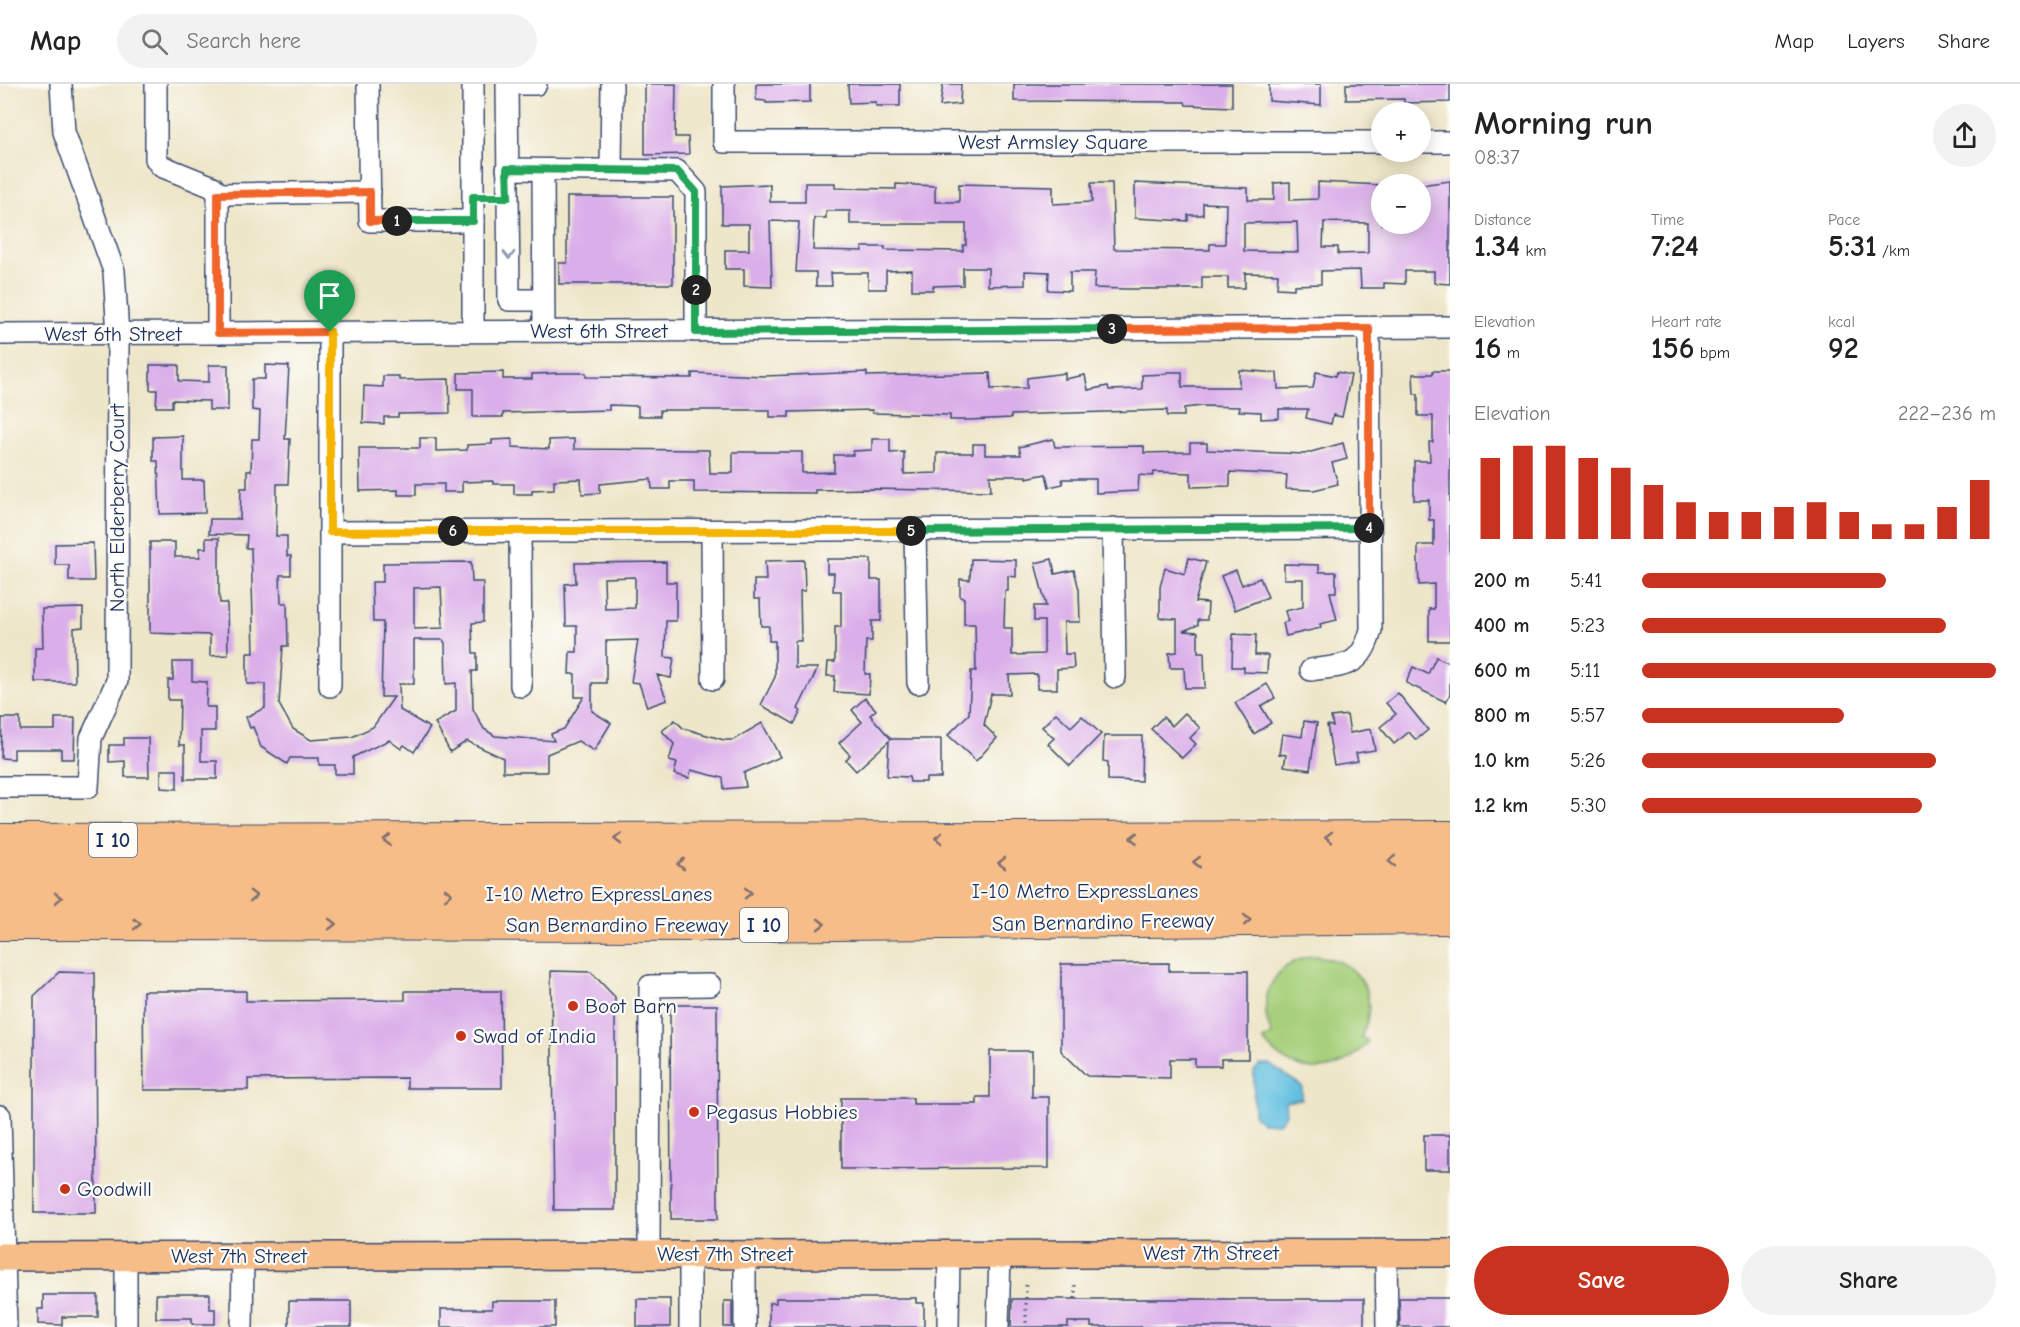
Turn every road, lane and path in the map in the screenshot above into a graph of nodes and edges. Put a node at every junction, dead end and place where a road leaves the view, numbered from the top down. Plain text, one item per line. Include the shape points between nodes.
1 (62, 84) edge
2 (156, 84) edge
3 (369, 84) edge
4 (473, 84) edge
5 (536, 84) edge
6 (612, 84) edge
7 (724, 84) edge
8 (1371, 142) edge
9 (1431, 142) edge
10 (1450, 142) edge
11 (507, 169) junction
12 (543, 170) junction
13 (611, 170) junction
14 (370, 192) junction
15 (218, 194) junction
16 (473, 197) junction
17 (508, 197) junction
18 (473, 221) junction
19 (543, 300) junction
20 (1450, 327) edge
21 (1369, 328) junction
22 (473, 331) junction
23 (544, 331) junction
24 (330, 332) junction
25 (696, 332) junction
26 (218, 333) junction
27 (0, 334) edge
28 (118, 334) junction
29 (1113, 528) junction
30 (1370, 528) junction
31 (520, 531) junction
32 (915, 531) junction
33 (330, 532) junction
34 (712, 532) junction
35 (1311, 670) dead end
36 (1115, 677) dead end
37 (713, 679) dead end
38 (918, 683) dead end
39 (330, 686) dead end
40 (521, 686) dead end
41 (0, 787) edge
42 (0, 818) edge
43 (1450, 837) edge
44 (0, 840) edge
45 (225, 840) junction
46 (1450, 861) edge
47 (0, 869) edge
48 (1450, 889) edge
49 (0, 899) edge
50 (1450, 918) edge
51 (0, 924) edge
52 (79, 924) junction
53 (0, 945) edge
54 (710, 985) dead end
55 (0, 1116) edge
56 (1386, 1253) junction
57 (1450, 1253) edge
58 (649, 1254) junction
59 (690, 1254) junction
60 (745, 1254) junction
61 (949, 1254) junction
62 (1000, 1254) junction
63 (126, 1256) junction
64 (243, 1256) junction
65 (1, 1257) edge
66 (1026, 1285) dead end
67 (1076, 1285) dead end
68 (1076, 1301) dead end
69 (126, 1324) dead end
70 (6, 1327) edge
71 (242, 1327) edge
72 (690, 1327) edge
73 (745, 1327) edge
74 (948, 1327) edge
75 (998, 1327) edge
76 (1026, 1327) edge
77 (1387, 1327) edge

1 - 28 street, North Elderberry Court via 64,132 114,271
2 - 15 street via 156,159 161,166 213,187
3 - 14 street
4 - 16 street
5 - 11 street via 507,84
6 - 13 street
7 - 8 street, West Armsley Square via 724,142
9 - 10 street
11 - 12 street
11 - 17 street
12 - 13 street
12 - 19 street
13 - 25 street via 677,171 696,192
14 - 15 street
14 - 18 street via 370,221
15 - 26 street
16 - 17 street
16 - 18 street
17 -> 19 street via 509,300
18 - 22 street
19 - 23 street
20 - 21 street, West 6th Street
21 - 25 street, West 6th Street
21 - 30 street
22 - 23 street, West 6th Street
22 - 24 street, West 6th Street
23 - 25 street, West 6th Street
24 - 26 street, West 6th Street
24 - 33 street
26 - 28 street, West 6th Street
27 - 28 street, West 6th Street
28 - 41 street, North Elderberry Court via 117,681 91,738 88,787
29 - 30 street
29 - 32 street
29 - 36 street
30 - 35 street via 1371,630 1366,650 1353,663
31 - 33 street
31 - 34 street
31 - 40 street
32 - 34 street
32 - 38 street
33 - 39 street
34 - 37 street
42 - 45 highway via 123,819
43 -> 45 highway, I 10
44 - 45 highway, I 10
46 -> 47 highway, I-10 Metro ExpressLanes
49 -> 48 highway, I-10 Metro ExpressLanes
52 -> 50 highway, San Bernardino Freeway / I 10 via 738,925
51 - 52 highway, San Bernardino Freeway / I 10
52 - 53 highway via 14,945
54 - 58 street via 650,986
55 - 65 street
56 - 57 main road, West 7th Street
56 - 62 main road, West 7th Street
56 - 77 street
58 - 59 main road, West 7th Street
58 - 64 main road, West 7th Street
59 - 60 main road, West 7th Street
59 - 72 street
60 - 61 main road, West 7th Street
60 - 73 street
61 - 62 main road, West 7th Street
61 - 74 street
62 - 75 street
63 - 64 main road, West 7th Street
63 - 65 main road, West 7th Street
63 - 69 street
64 - 71 street
65 - 70 street
66 - 76 path
67 - 68 path

